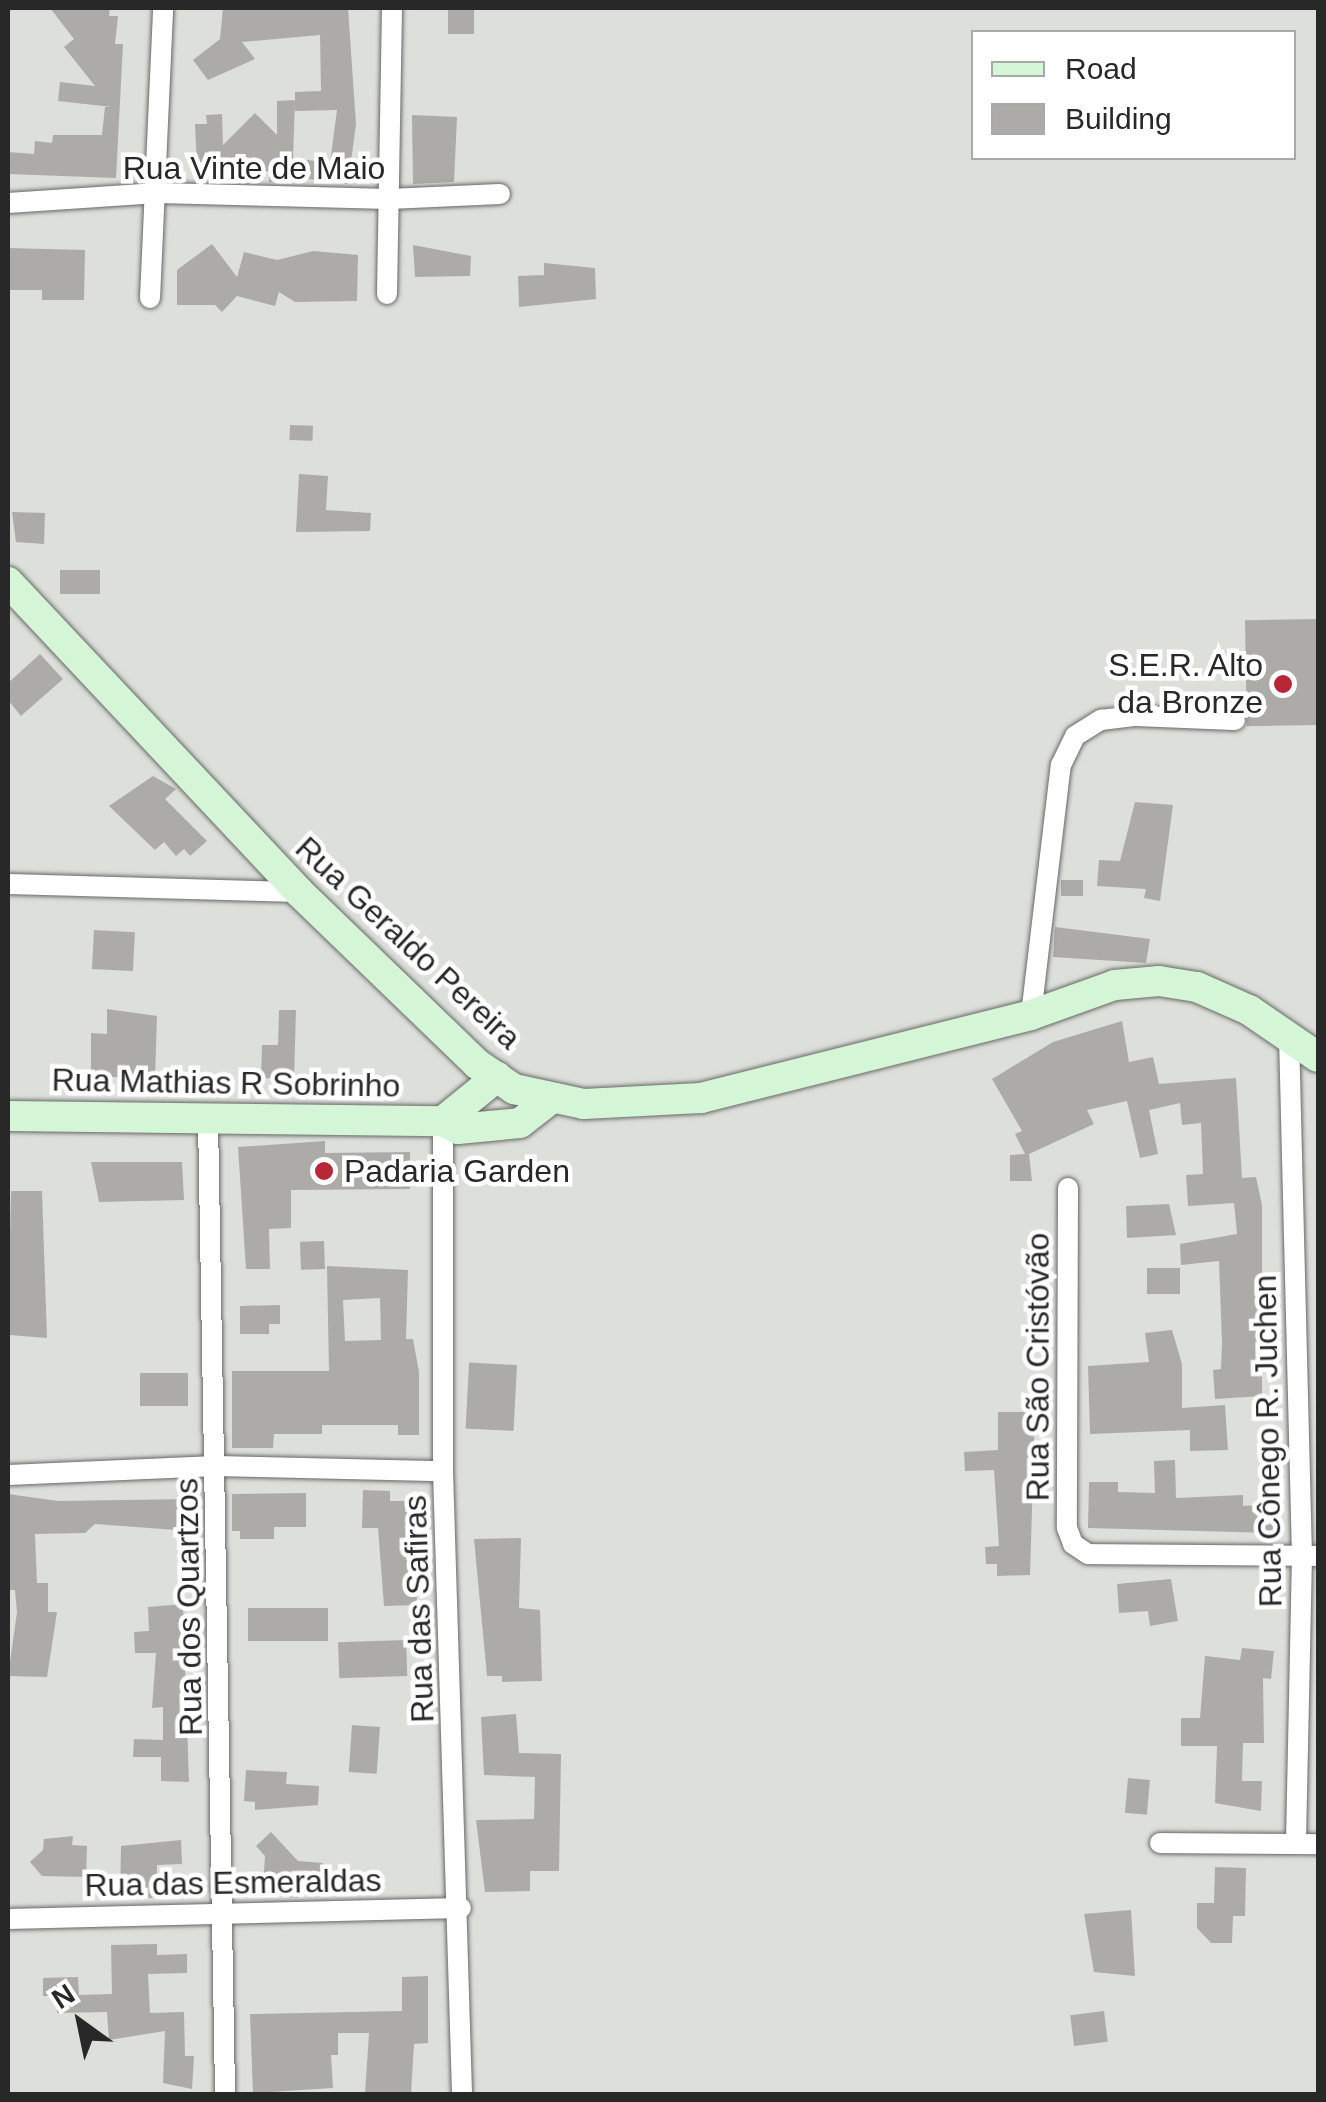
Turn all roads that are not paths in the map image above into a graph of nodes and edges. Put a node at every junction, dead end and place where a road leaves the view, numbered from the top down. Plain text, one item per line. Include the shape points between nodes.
1 (163, 8) edge
2 (392, 8) edge
3 (158, 193) junction
4 (500, 194) dead end
5 (389, 199) junction
6 (8, 203) edge
7 (387, 294) dead end
8 (150, 298) dead end
9 (8, 582) edge
10 (1235, 720) dead end
11 (8, 884) edge
12 (299, 892) junction
13 (1031, 1016) junction
14 (1289, 1036) junction
15 (1318, 1058) edge
16 (497, 1077) junction
17 (549, 1100) junction
18 (8, 1116) edge
19 (208, 1118) junction
20 (443, 1121) junction
21 (1068, 1188) dead end
22 (216, 1466) junction
23 (443, 1470) junction
24 (8, 1475) edge
25 (1310, 1555) edge
26 (1160, 1843) dead end
27 (1296, 1844) junction
28 (1318, 1844) edge
29 (461, 1908) junction
30 (226, 1912) junction
31 (8, 1919) edge
32 (226, 2094) edge
33 (462, 2094) edge

1 - 3 street
2 - 5 street
3 - 5 street, Rua Vinte de Maio
3 - 6 street, Rua Vinte de Maio
3 - 8 street
4 - 5 street, Rua Vinte de Maio
5 - 7 street
9 - 12 main road, Rua Geraldo Pereira
10 - 13 street via 1134,716 1101,720 1075,736 1061,764
11 - 12 street
12 - 16 main road, Rua Geraldo Pereira
13 - 14 main road, Rua Geraldo Pereira via 1115,985 1159,981 1197,988
13 - 17 main road, Rua Geraldo Pereira via 701,1098 626,1104
14 - 15 main road, Rua Geraldo Pereira
14 - 25 street, Rua Cônego R. Juchen
16 - 17 main road, Rua Geraldo Pereira
16 - 20 main road, Rua Mathias R Sobrinho
17 - 20 main road, Rua Mathias R Sobrinho via 520,1123 458,1129
18 - 19 main road, Rua Mathias R Sobrinho
19 - 20 main road, Rua Mathias R Sobrinho
19 - 22 street, Rua dos Quartzos
20 - 23 street, Rua das Safiras
21 - 25 street, Rua São Cristóvão via 1073,1544 1088,1554
22 - 23 street
22 - 24 street
22 - 30 street, Rua dos Quartzos
23 - 29 street, Rua das Safiras
25 - 27 street, Rua Cônego R. Juchen
26 - 27 street
27 - 28 street
29 - 30 street, Rua das Esmeraldas
29 - 33 street, Rua das Safiras
30 - 31 street, Rua das Esmeraldas
30 - 32 street, Rua dos Quartzos

